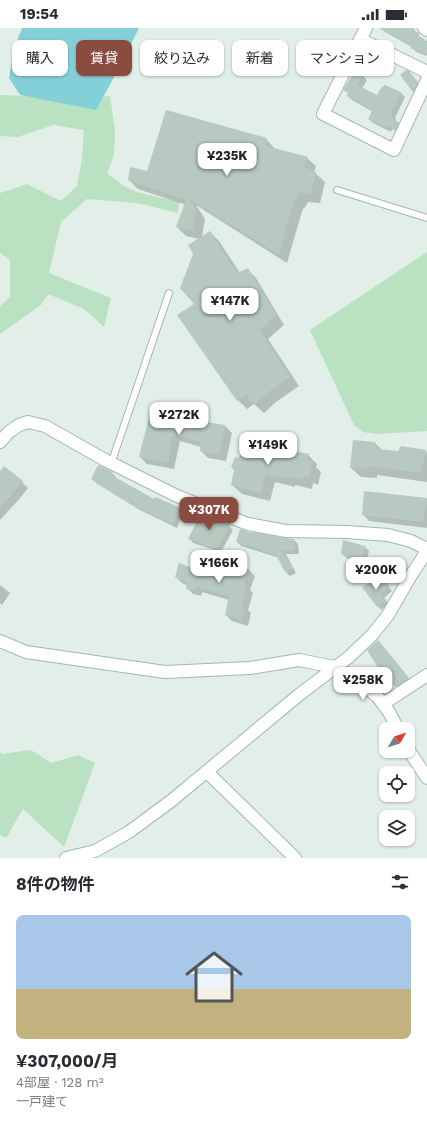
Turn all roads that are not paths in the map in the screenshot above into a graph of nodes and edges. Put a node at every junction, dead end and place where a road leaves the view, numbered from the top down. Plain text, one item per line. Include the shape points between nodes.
1 (424, 28) edge
2 (427, 30) edge
3 (363, 33) edge
4 (427, 72) edge
5 (427, 80) edge
6 (337, 190) dead end
7 (427, 218) edge
8 (169, 293) dead end
9 (0, 442) edge
10 (111, 464) junction
11 (427, 550) edge
12 (0, 641) edge
13 (335, 667) junction
14 (427, 675) edge
15 (383, 704) junction
16 (394, 722) edge
17 (414, 758) edge
18 (207, 772) junction
19 (427, 778) edge
20 (66, 858) edge
21 (294, 858) edge

1 - 2 street
3 - 4 street
3 - 5 street via 323,114 394,150
6 - 7 lane
8 - 10 lane
9 - 10 street via 14,428 28,422 45,426
10 - 11 street via 176,496 248,524 286,531 388,535 411,541
11 - 13 street via 388,615 372,635
12 - 13 street via 26,652 165,672 250,668 299,660
13 - 15 street via 361,683
13 - 18 street
14 - 15 street
15 - 16 street
17 - 19 street
18 - 20 street via 129,832 95,851
18 - 21 street

